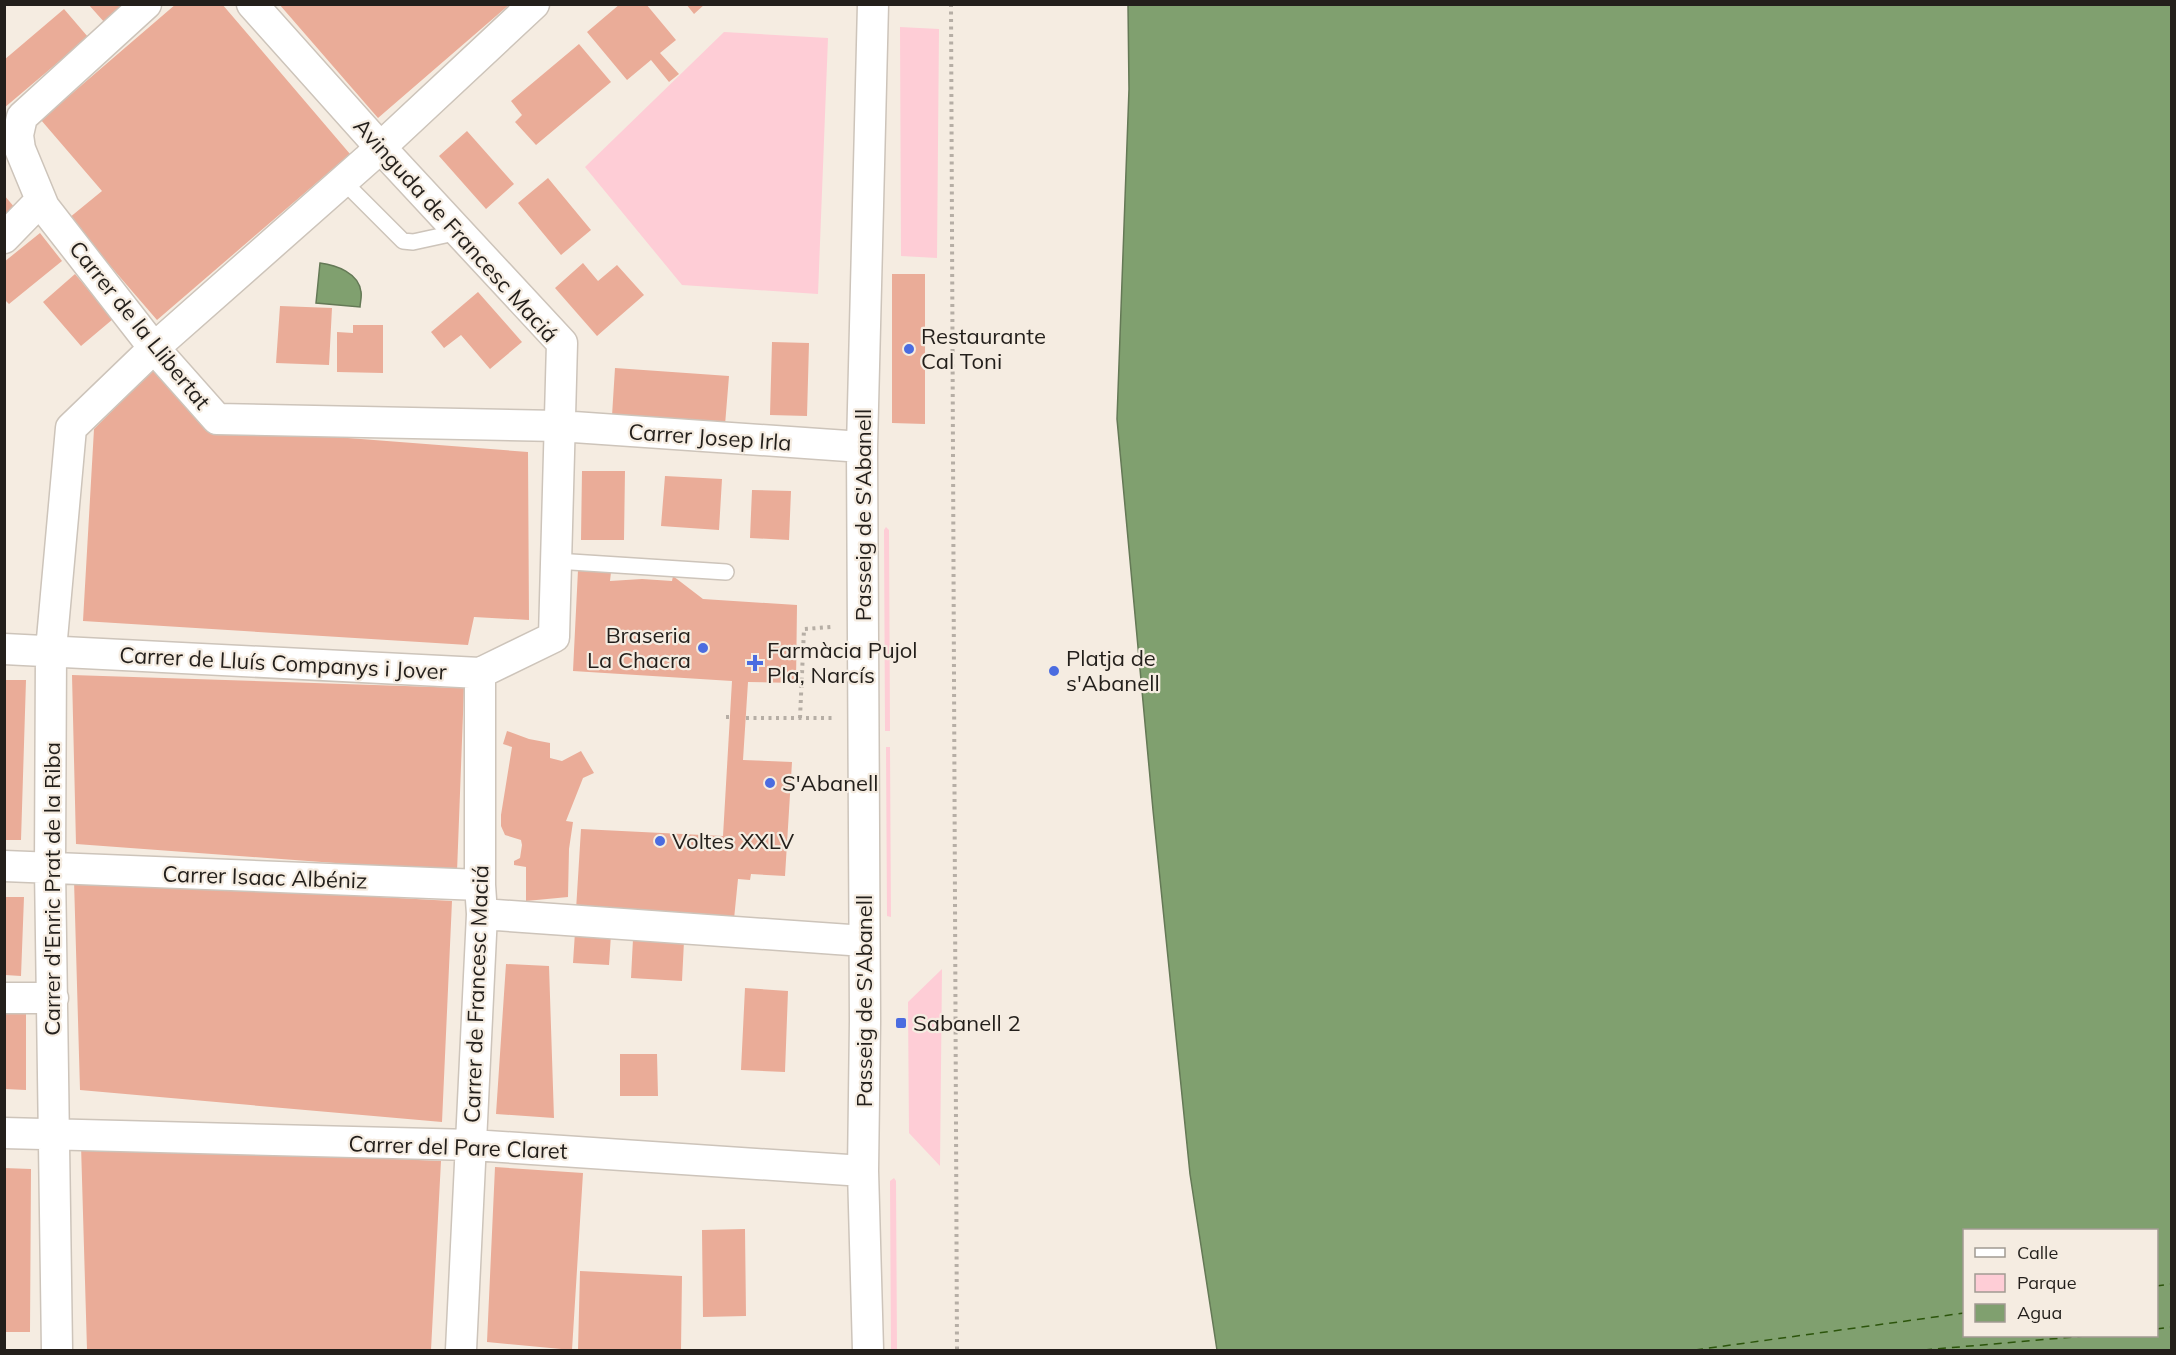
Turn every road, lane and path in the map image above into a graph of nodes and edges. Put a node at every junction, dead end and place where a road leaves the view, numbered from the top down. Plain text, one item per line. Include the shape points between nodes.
1 (146, 4) edge
2 (252, 4) edge
3 (534, 4) edge
4 (873, 4) edge
5 (951, 4) edge
6 (380, 147) junction
7 (343, 181) junction
8 (41, 200) junction
9 (459, 232) junction
10 (4, 238) edge
11 (154, 348) junction
12 (559, 426) junction
13 (862, 447) junction
14 (556, 561) junction
15 (726, 572) dead end
16 (837, 627) dead end
17 (554, 637) joint
18 (4, 649) edge
19 (51, 650) junction
20 (480, 673) junction
21 (746, 718) dead end
22 (800, 718) junction
23 (832, 718) dead end
24 (4, 866) edge
25 (50, 868) junction
26 (481, 899) junction
27 (864, 941) junction
28 (4, 998) edge
29 (52, 998) junction
30 (4, 1133) edge
31 (54, 1135) junction
32 (472, 1145) junction
33 (863, 1171) junction
34 (57, 1350) edge
35 (462, 1350) edge
36 (868, 1350) edge
37 (957, 1350) edge

1 - 8 street, Carrer de la Llibertat via 22,117 20,149
2 - 6 street, Avinguda de Francesc Maciá
3 - 6 street
4 - 13 street, Passeig de S'Abanell
5 - 37 path
6 - 7 street
6 - 9 street, Avinguda de Francesc Maciá
7 - 9 lane via 403,241
7 - 11 street
8 - 10 street
8 - 11 street, Carrer de la Llibertat
9 - 12 street, Avinguda de Francesc Maciá via 562,343
11 - 12 street, Carrer de la Llibertat via 217,419
11 - 19 street, Carrer d'Enric Prat de la Riba via 71,428
12 - 13 street, Carrer Josep Irla
12 - 14 street, Avinguda de Francesc Maciá
13 - 27 street, Passeig de S'Abanell
14 - 15 lane
14 - 17 street, Avinguda de Francesc Maciá
16 - 22 path via 804,629
17 - 20 street, Carrer de Lluís Companys i Jover
18 - 19 street, Carrer de Lluís Companys i Jover
19 - 20 street, Carrer de Lluís Companys i Jover
19 - 25 street, Carrer d'Enric Prat de la Riba
20 - 26 street, Carrer de Francesc Maciá
21 - 22 path
22 - 23 path
24 - 25 street, Carrer Isaac Albéniz
25 - 26 street, Carrer Isaac Albéniz
25 - 29 street, Carrer d'Enric Prat de la Riba
26 - 27 street, Carrer Isaac Albéniz
26 - 32 street, Carrer de Francesc Maciá
27 - 33 street, Passeig de S'Abanell
28 - 29 street
29 - 31 street, Carrer d'Enric Prat de la Riba
30 - 31 street, Carrer del Pare Claret
31 - 32 street, Carrer del Pare Claret
31 - 34 street, Carrer d'Enric Prat de la Riba
32 - 33 street, Carrer del Pare Claret
32 - 35 street, Carrer de Francesc Maciá
33 - 36 street, Passeig de S'Abanell

